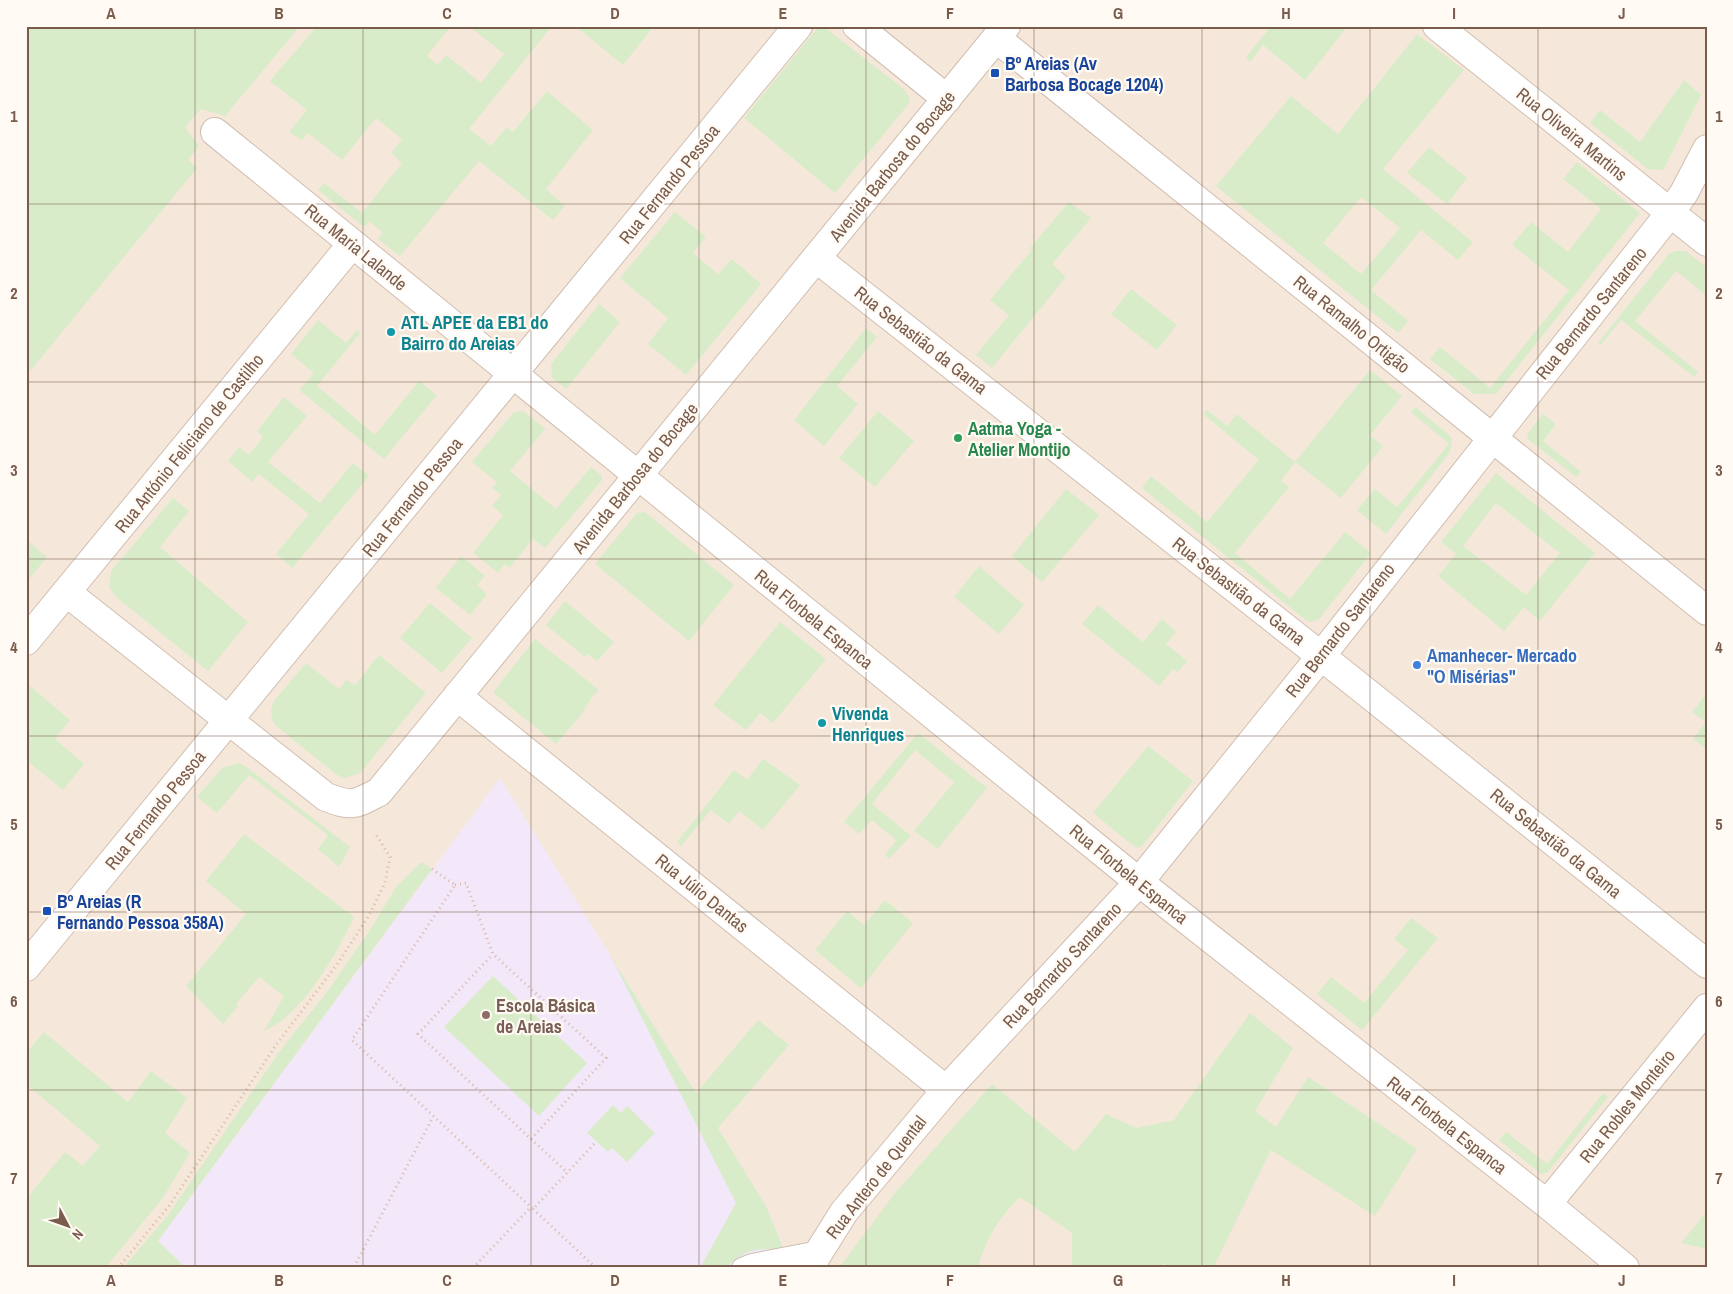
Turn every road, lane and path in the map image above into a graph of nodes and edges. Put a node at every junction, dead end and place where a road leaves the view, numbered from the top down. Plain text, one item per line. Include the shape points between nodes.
1 (798, 26) edge
2 (857, 26) edge
3 (1437, 26) edge
4 (1001, 32) edge
5 (946, 99) junction
6 (215, 132) dead end
7 (1707, 149) edge
8 (1670, 213) junction
9 (1707, 242) edge
10 (352, 244) junction
11 (816, 258) junction
12 (512, 375) junction
13 (1492, 436) junction
14 (636, 476) junction
15 (66, 592) junction
16 (1707, 611) edge
17 (26, 641) edge
18 (1321, 656) junction
19 (458, 696) junction
20 (229, 720) junction
21 (358, 803) junction
22 (432, 869) dead end
23 (1139, 882) junction
24 (455, 885) junction
25 (493, 954) junction
26 (1707, 964) edge
27 (26, 967) edge
28 (1707, 1008) edge
29 (946, 1090) junction
30 (433, 1117) junction
31 (531, 1138) junction
32 (596, 1142) dead end
33 (568, 1172) junction
34 (1547, 1204) junction
35 (532, 1208) junction
36 (814, 1259) edge
37 (354, 1267) edge
38 (118, 1268) edge
39 (473, 1268) edge
40 (596, 1268) edge
41 (742, 1268) edge
42 (1625, 1268) edge

1 - 12 street, Rua Fernando Pessoa
2 - 5 street
3 - 8 street, Rua Oliveira Martins
4 - 5 street, Avenida Barbosa do Bocage
4 - 13 street, Rua Ramalho Ortigão
5 - 11 street, Avenida Barbosa do Bocage
6 - 10 street, Rua Maria Lalande
7 - 8 street, Rua Bernardo Santareno
8 - 9 street, Rua Oliveira Martins
8 - 13 street, Rua Bernardo Santareno
10 - 12 street, Rua Maria Lalande
10 - 15 street, Rua António Feliciano de Castilho
11 - 14 street, Avenida Barbosa do Bocage
11 - 18 street, Rua Sebastião da Gama
12 - 14 street, Rua Maria Lalande
12 - 20 street, Rua Fernando Pessoa
13 - 16 street, Rua Ramalho Ortigão
13 - 18 street, Rua Bernardo Santareno
14 - 19 street, Avenida Barbosa do Bocage
14 - 23 street, Rua Florbela Espanca
15 - 17 street, Rua António Feliciano de Castilho
15 - 20 street
18 - 23 street, Rua Bernardo Santareno
18 - 26 street, Rua Sebastião da Gama
19 - 21 street, Avenida Barbosa do Bocage via 379,792
19 - 29 street, Rua Júlio Dantas
20 - 21 street via 326,797 342,803
20 - 27 street, Rua Fernando Pessoa
21 - 38 path via 390,857 384,883 368,917 276,1045 170,1206
22 - 24 path
23 - 29 street, Rua Bernardo Santareno
23 - 34 street, Rua Florbela Espanca
24 - 25 path via 466,884
24 - 30 path via 352,1040
25 - 31 path via 418,1034
25 - 31 path via 606,1058
28 - 34 street, Rua Robles Monteiro
29 - 36 street, Rua Antero de Quental via 844,1212
30 - 35 path
30 - 37 path
31 - 33 path
32 - 33 path
33 - 35 path
34 - 42 street, Rua Florbela Espanca
35 - 39 path
35 - 40 path
36 - 41 lane via 752,1264

